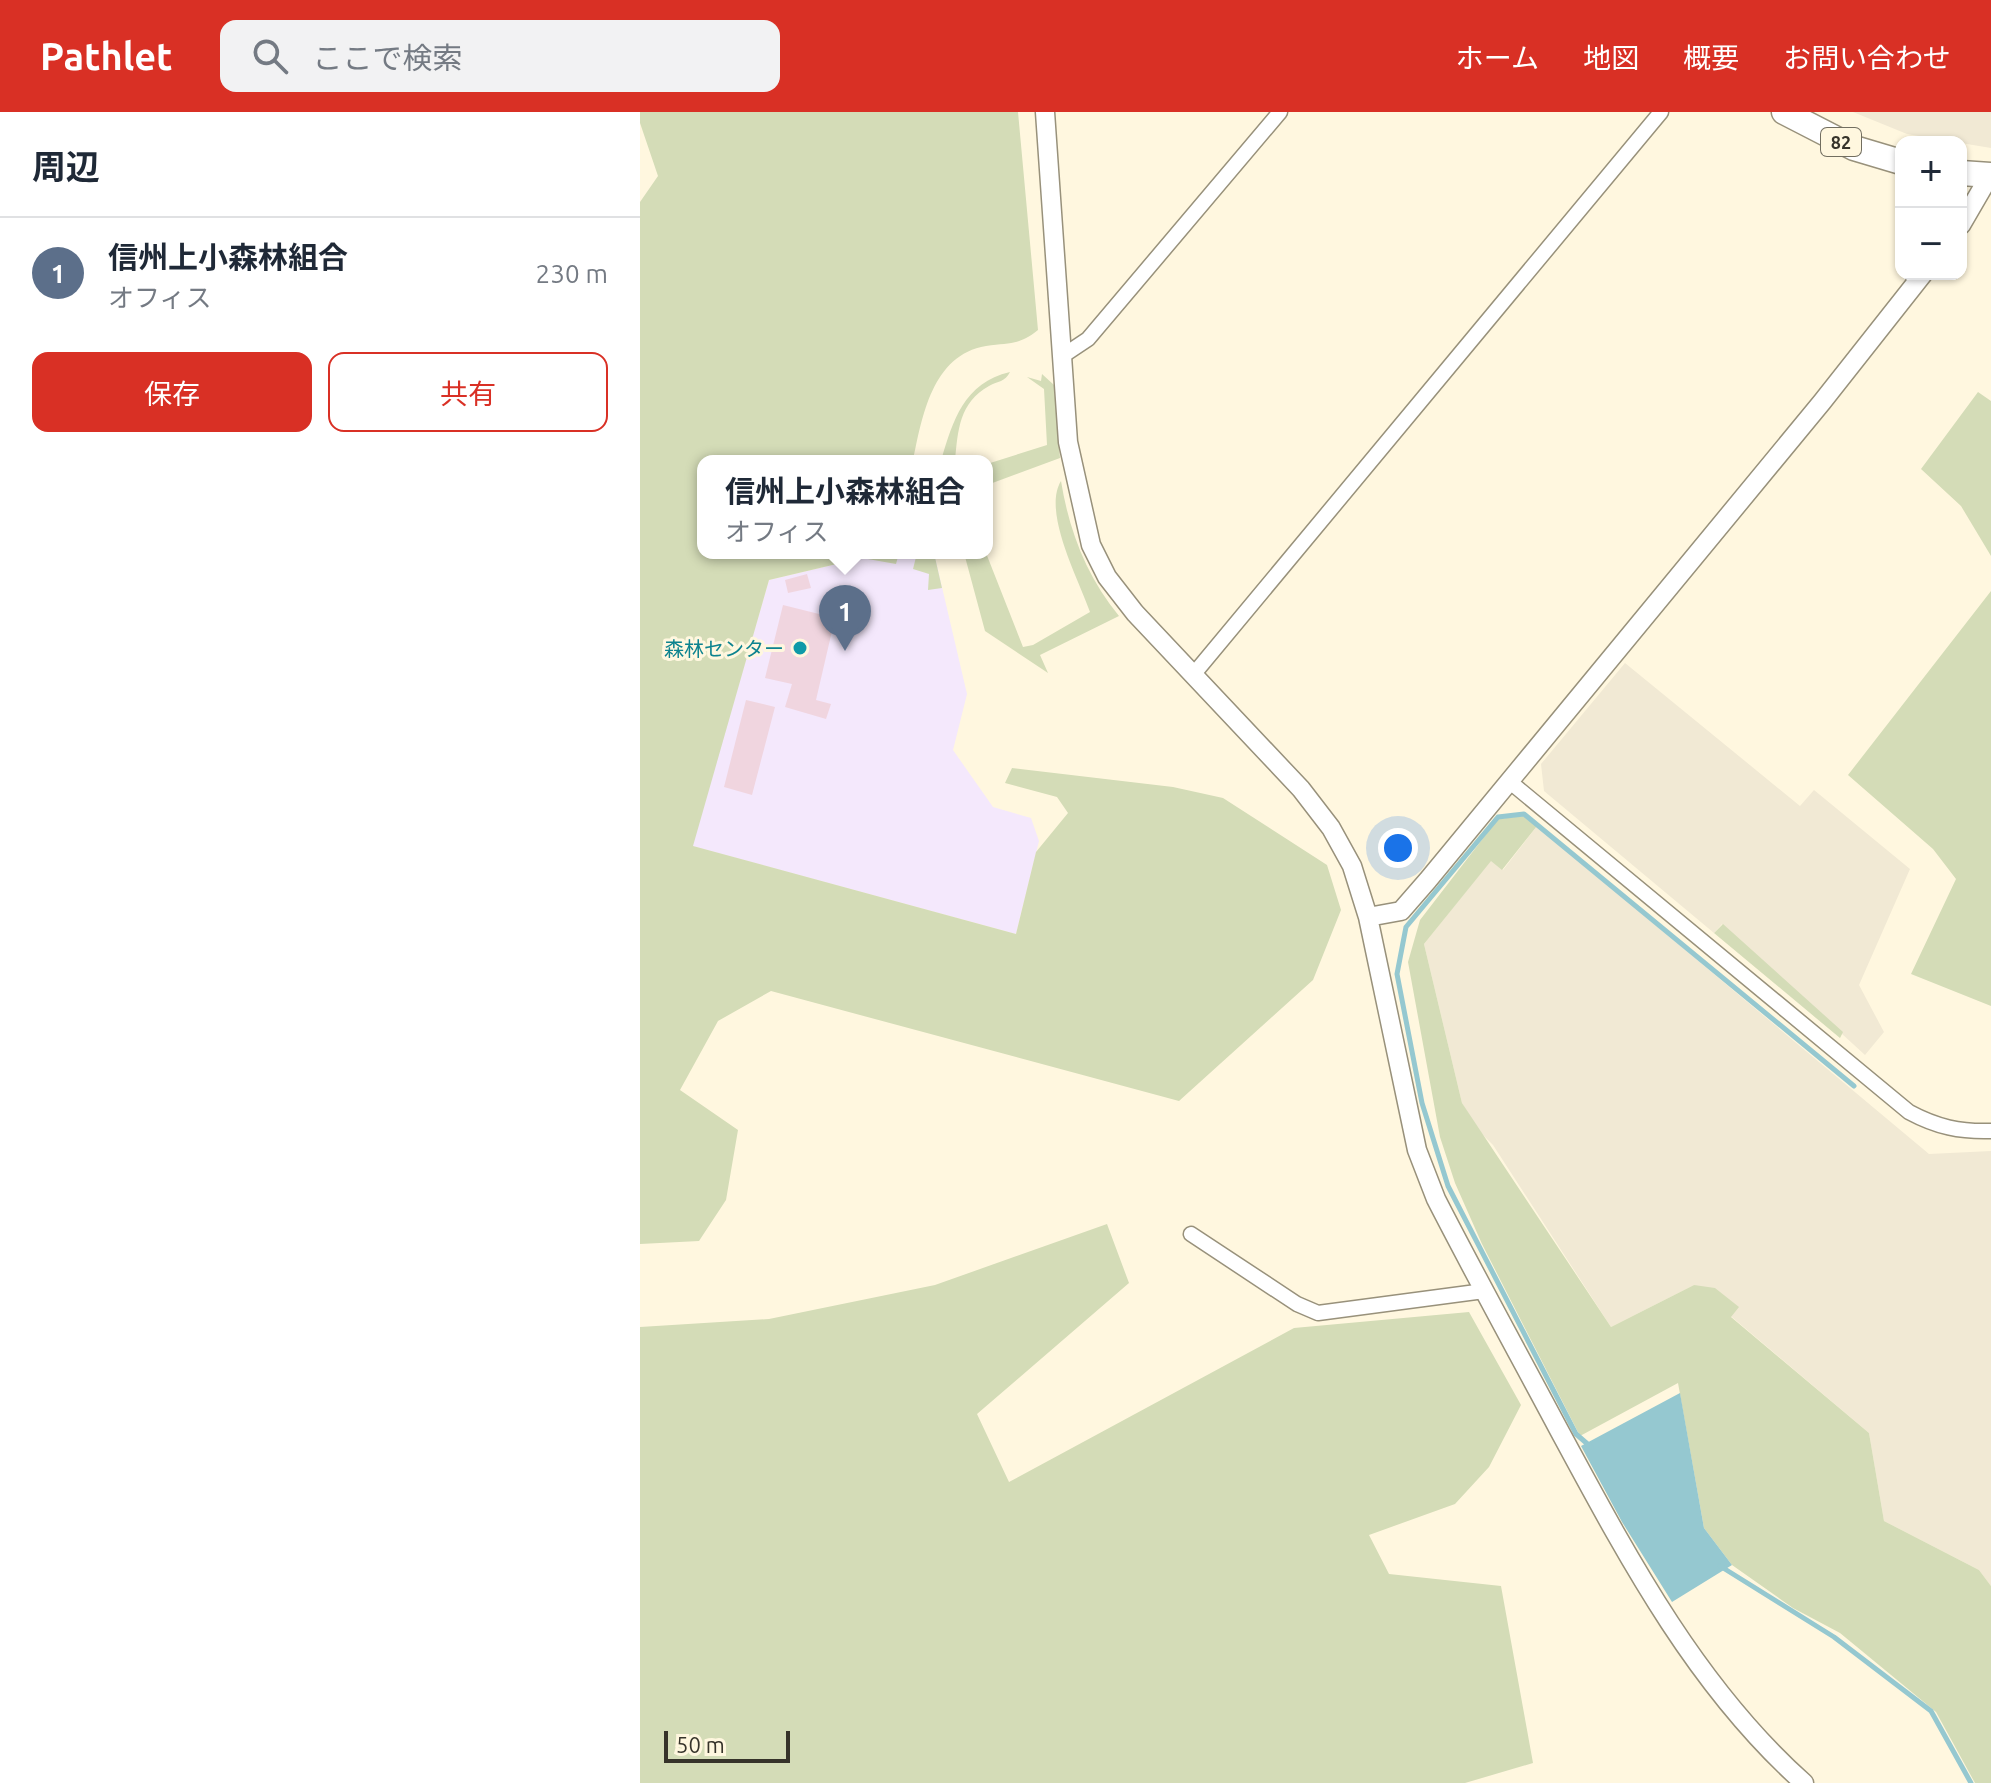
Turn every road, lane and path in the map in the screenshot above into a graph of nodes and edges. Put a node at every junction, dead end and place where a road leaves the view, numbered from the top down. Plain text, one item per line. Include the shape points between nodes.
1 (1045, 112) edge
2 (1280, 112) edge
3 (1661, 112) edge
4 (1784, 112) edge
5 (1895, 160) edge
6 (1967, 173) edge
7 (1990, 175) edge
8 (1967, 215) edge
9 (1918, 280) edge
10 (1061, 357) junction
11 (1193, 675) junction
12 (1509, 781) junction
13 (1368, 917) junction
14 (1991, 1131) edge
15 (1191, 1234) dead end
16 (1484, 1291) junction
17 (1804, 1783) edge

1 - 10 street
2 - 10 street via 1088,339
3 - 11 street
4 - 5 main road, 82 via 1854,148
6 - 7 main road
7 - 8 street
9 - 12 street
10 - 11 street via 1068,442 1091,545 1116,589
11 - 13 street via 1331,828 1352,866
12 - 13 street via 1401,911
12 - 14 street via 1909,1112 1962,1132
13 - 16 street via 1417,1150
15 - 16 street via 1318,1313
16 - 17 street via 1663,1612 1736,1713

